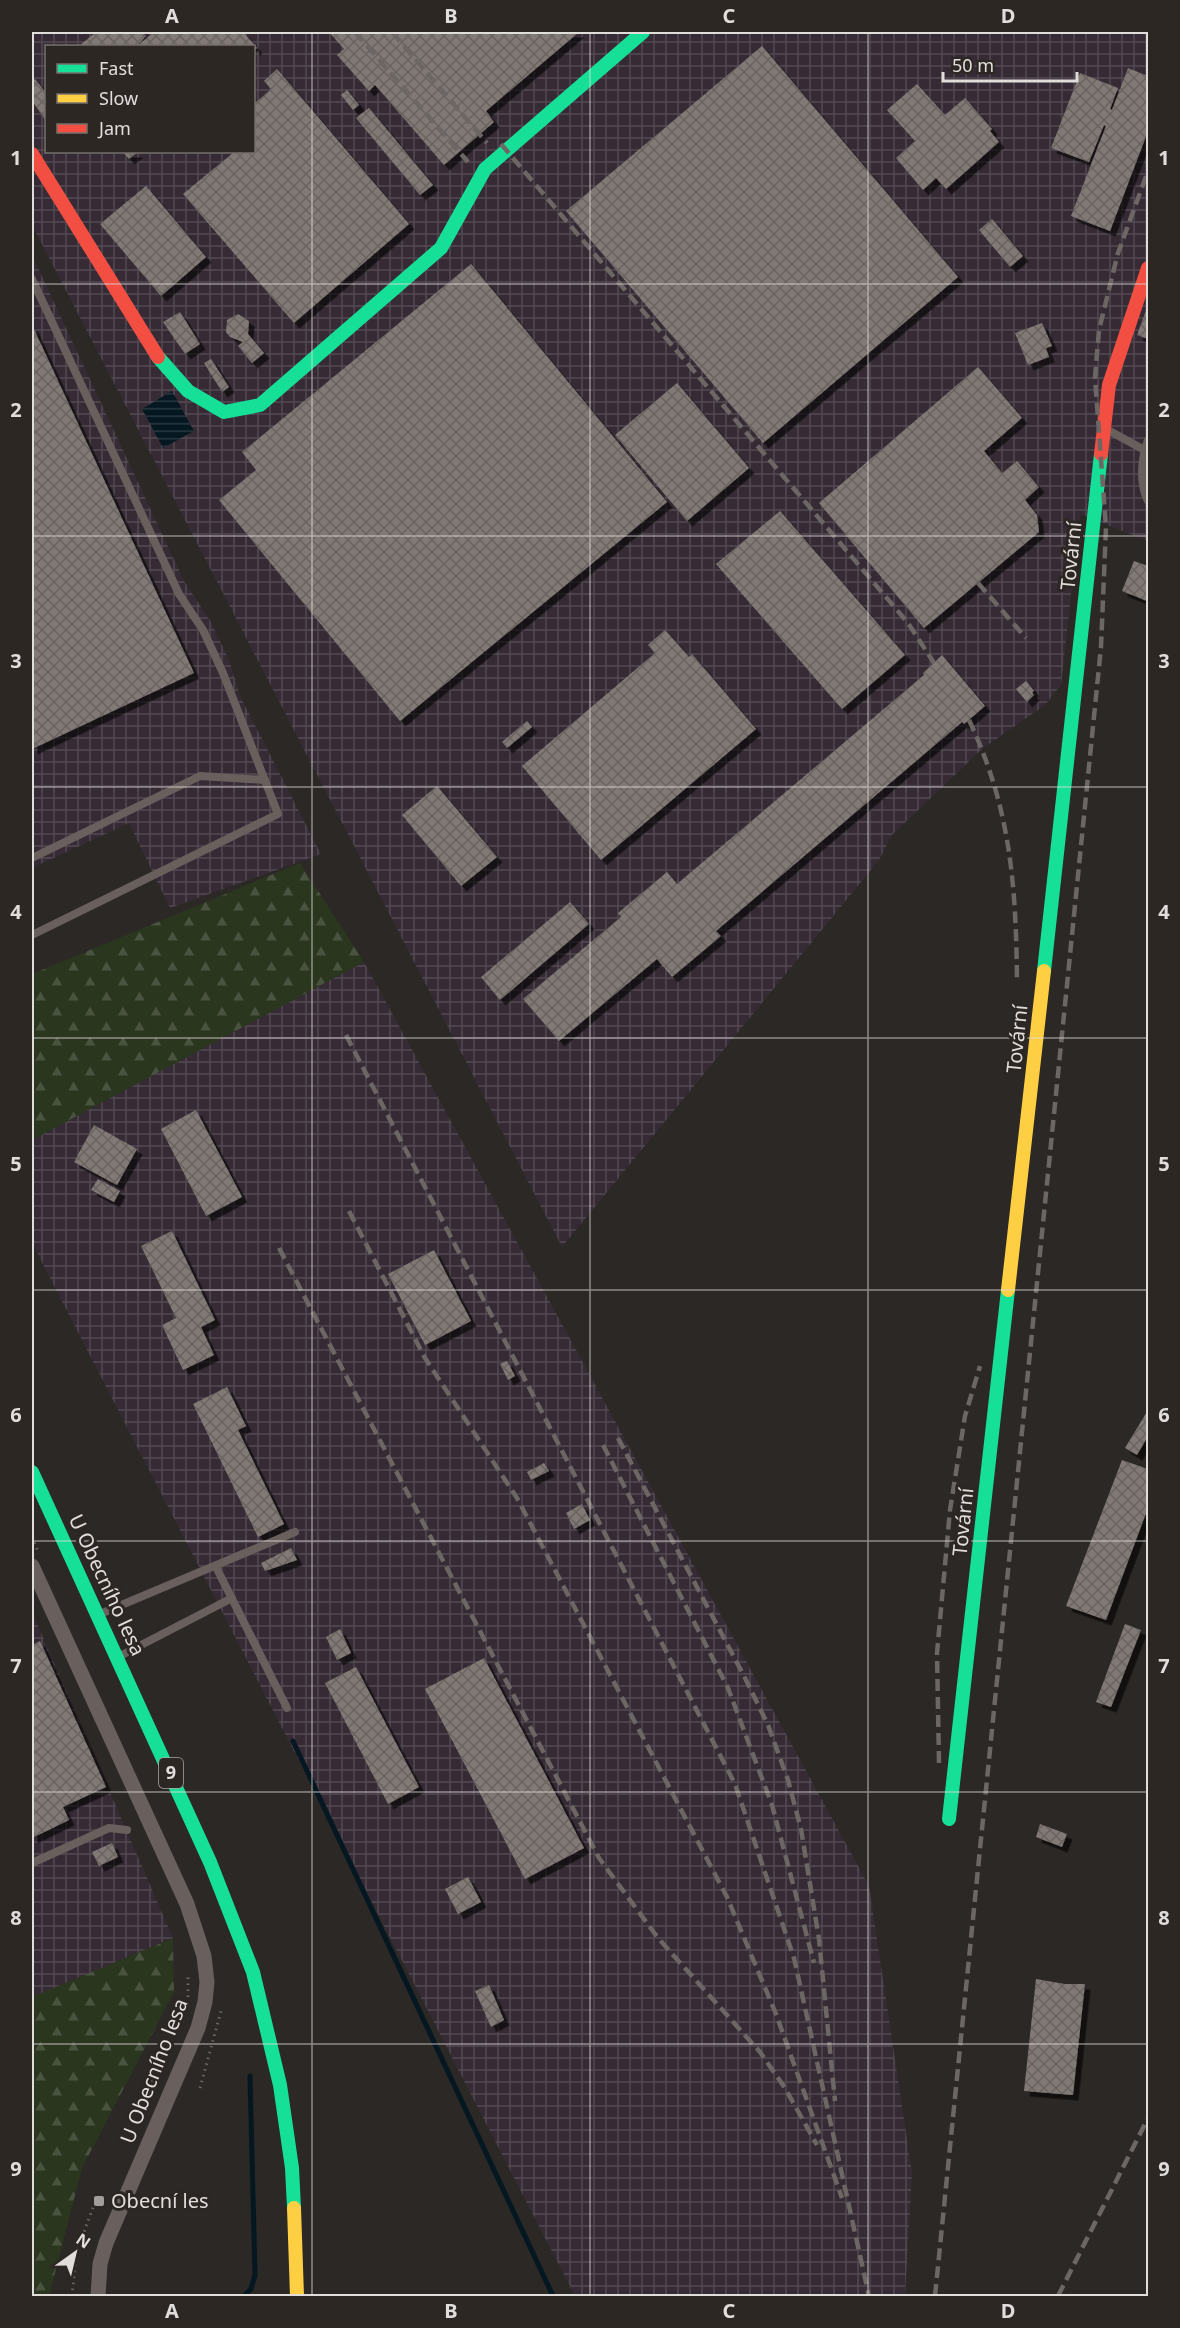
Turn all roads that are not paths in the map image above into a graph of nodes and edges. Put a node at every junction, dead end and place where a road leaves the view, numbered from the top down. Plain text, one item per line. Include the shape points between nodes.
1 (643, 32) edge
2 (32, 154) edge
3 (1149, 268) edge
4 (32, 279) edge
5 (1105, 429) junction
6 (1149, 440) edge
7 (1146, 452) edge
8 (1149, 501) edge
9 (265, 780) junction
10 (32, 858) edge
11 (32, 935) edge
12 (32, 1472) edge
13 (295, 1532) dead end
14 (32, 1566) edge
15 (216, 1567) junction
16 (232, 1598) junction
17 (98, 1615) junction
18 (117, 1657) junction
19 (287, 1708) dead end
20 (949, 1819) dead end
21 (127, 1830) dead end
22 (32, 1863) edge
23 (98, 2296) edge
24 (297, 2296) edge

1 - 2 street via 485,169 441,248 260,405 224,412 188,391 157,355
3 - 5 street, Tovární via 1109,385
4 - 9 lane via 179,594 203,630
5 - 7 lane
5 - 20 street, Tovární
6 - 7 lane
7 - 8 lane via 1142,489
9 - 10 lane via 200,776
9 - 11 lane via 278,814
12 - 17 street, U Obecního lesa / 9
13 - 15 lane
14 - 23 street, U Obecního lesa via 187,1904 204,1956 207,1982 198,2028 106,2244
15 - 16 lane
15 - 17 lane
16 - 18 lane
16 - 19 lane
17 - 18 street, U Obecního lesa / 9
18 - 24 street, U Obecního lesa / 9 via 183,1800 242,1937 253,1972 280,2085 292,2168
21 - 22 lane via 108,1828

